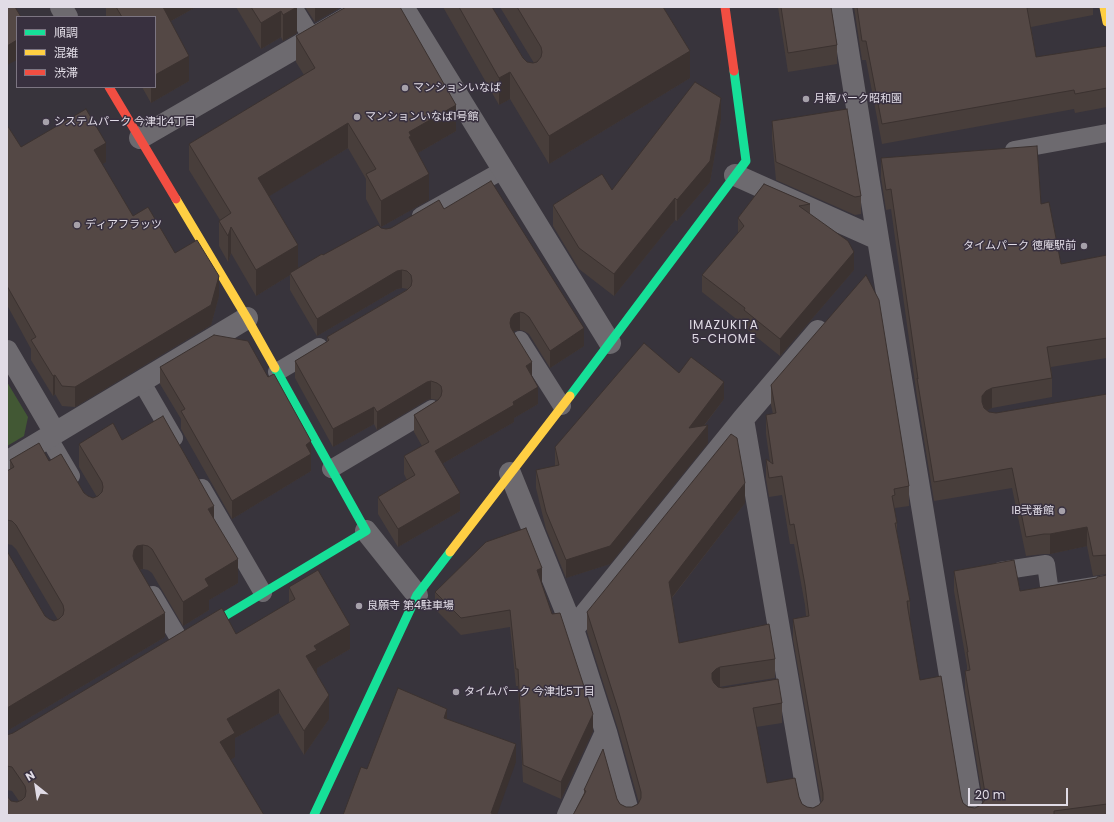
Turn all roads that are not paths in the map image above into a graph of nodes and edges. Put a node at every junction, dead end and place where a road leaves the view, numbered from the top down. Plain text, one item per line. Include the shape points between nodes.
1 (61, 7) edge
2 (293, 7) edge
3 (366, 7) edge
4 (403, 7) edge
5 (725, 7) edge
6 (841, 7) edge
7 (1104, 7) edge
8 (66, 16) edge
9 (1107, 22) edge
10 (312, 38) junction
11 (110, 88) edge
12 (1107, 133) edge
13 (140, 138) junction
14 (1011, 151) edge
15 (503, 170) junction
16 (735, 175) junction
17 (406, 224) edge
18 (879, 249) junction
19 (865, 276) edge
20 (248, 318) junction
21 (829, 318) edge
22 (336, 336) edge
23 (520, 340) edge
24 (610, 344) junction
25 (7, 351) edge
26 (277, 372) junction
27 (142, 382) junction
28 (562, 406) junction
29 (432, 409) edge
30 (743, 419) junction
31 (52, 435) junction
32 (180, 450) edge
33 (7, 462) edge
34 (331, 469) junction
35 (510, 473) junction
36 (196, 477) edge
37 (80, 491) edge
38 (366, 531) junction
39 (1000, 571) edge
40 (143, 579) edge
41 (1107, 584) edge
42 (262, 593) junction
43 (417, 595) junction
44 (573, 629) junction
45 (185, 640) joint
46 (606, 732) junction
47 (314, 815) edge
48 (568, 815) edge
49 (629, 815) edge
50 (811, 815) edge
51 (973, 815) edge

1 - 8 street
2 - 10 lane
3 - 10 street
4 - 15 street
5 - 16 street via 746,161
6 - 18 street
7 - 9 street
10 - 13 street
11 - 13 street
12 - 14 lane
13 - 20 street
15 - 17 lane
15 - 24 street
16 - 18 street
16 - 24 street
18 - 19 street
18 - 51 street
20 - 26 street
20 - 27 street
21 - 30 street
22 - 26 lane
23 - 28 lane
24 - 28 street
25 - 31 street
26 - 34 street
27 - 31 street
27 - 32 lane
28 - 35 street
29 - 34 lane
30 - 44 street
30 - 50 street via 781,688
31 - 33 street
31 - 37 lane
34 - 38 street
35 - 43 street
35 - 44 street
36 - 42 lane
38 - 42 street
38 - 43 street
39 - 41 lane via 1046,564 1050,593
40 - 45 lane
42 - 45 street
43 - 47 street
44 - 46 street
46 - 48 street
46 - 49 street

